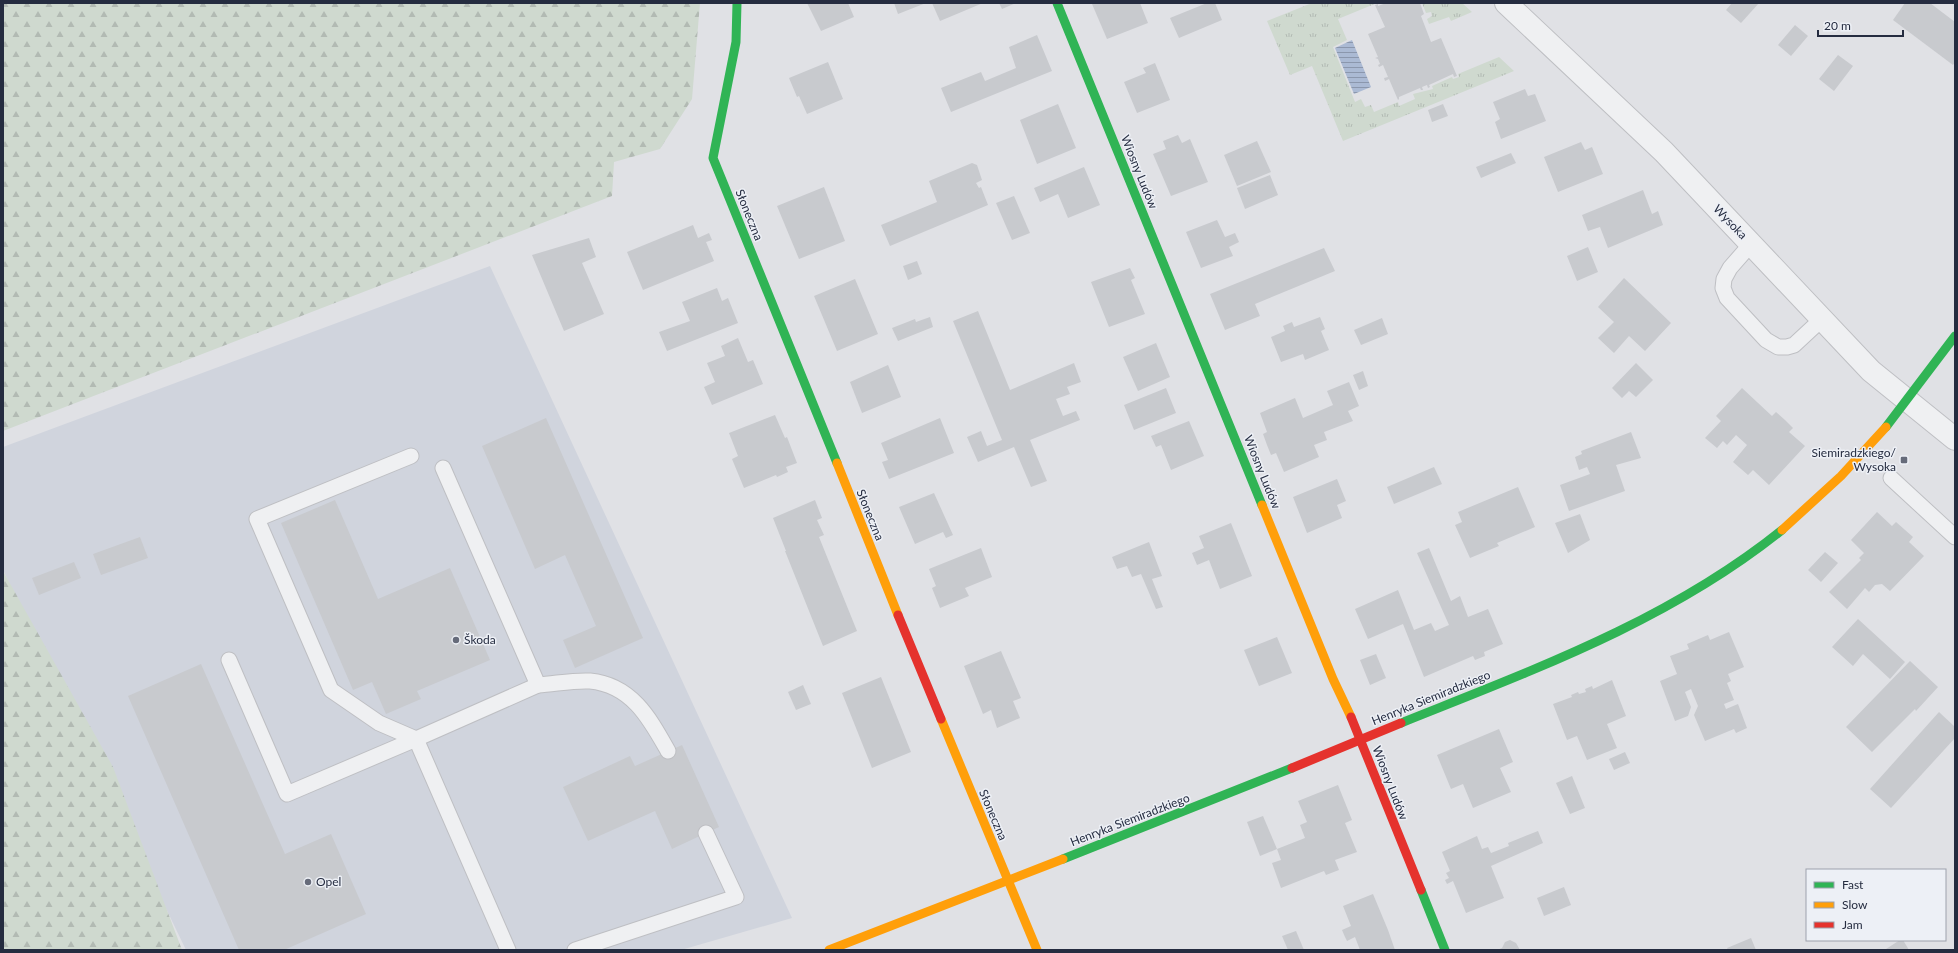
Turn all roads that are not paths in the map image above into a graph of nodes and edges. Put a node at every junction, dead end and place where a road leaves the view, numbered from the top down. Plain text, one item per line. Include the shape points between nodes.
1 (737, 3) edge
2 (1057, 3) edge
3 (1506, 3) edge
4 (1751, 244) junction
5 (1822, 319) junction
6 (1955, 336) edge
7 (1907, 401) junction
8 (1955, 439) edge
9 (411, 456) dead end
10 (443, 468) dead end
11 (1891, 478) dead end
12 (1955, 537) edge
13 (229, 660) dead end
14 (538, 685) junction
15 (416, 738) junction
16 (1361, 739) junction
17 (668, 751) dead end
18 (706, 833) dead end
19 (1008, 880) junction
20 (508, 950) edge
21 (575, 950) edge
22 (829, 950) edge
23 (1037, 950) edge
24 (1445, 950) edge

1 - 19 street, Słoneczna via 736,42 713,158
2 - 16 street, Wiosny Ludów via 1333,679
3 - 4 street, Wysoka via 1664,152
4 - 5 street, Wysoka
4 - 5 lane via 1730,268 1724,279 1723,288 1727,298 1766,340 1778,347 1794,345
5 - 7 street, Wysoka via 1871,371
6 - 7 street, Henryka Siemiradzkiego
7 - 8 street, Wysoka
7 - 16 street, Henryka Siemiradzkiego via 1868,449 1819,498 1758,549 1714,579 1643,620 1578,651
9 - 15 lane via 257,519 331,690 379,723
10 - 14 lane
11 - 12 lane
13 - 15 lane via 287,794
14 - 15 lane
14 - 17 lane via 589,681 617,689 640,706
15 - 20 lane
16 - 19 street, Henryka Siemiradzkiego
16 - 24 street, Wiosny Ludów
18 - 21 lane via 736,897
19 - 22 street, Henryka Siemiradzkiego
19 - 23 street, Słoneczna

